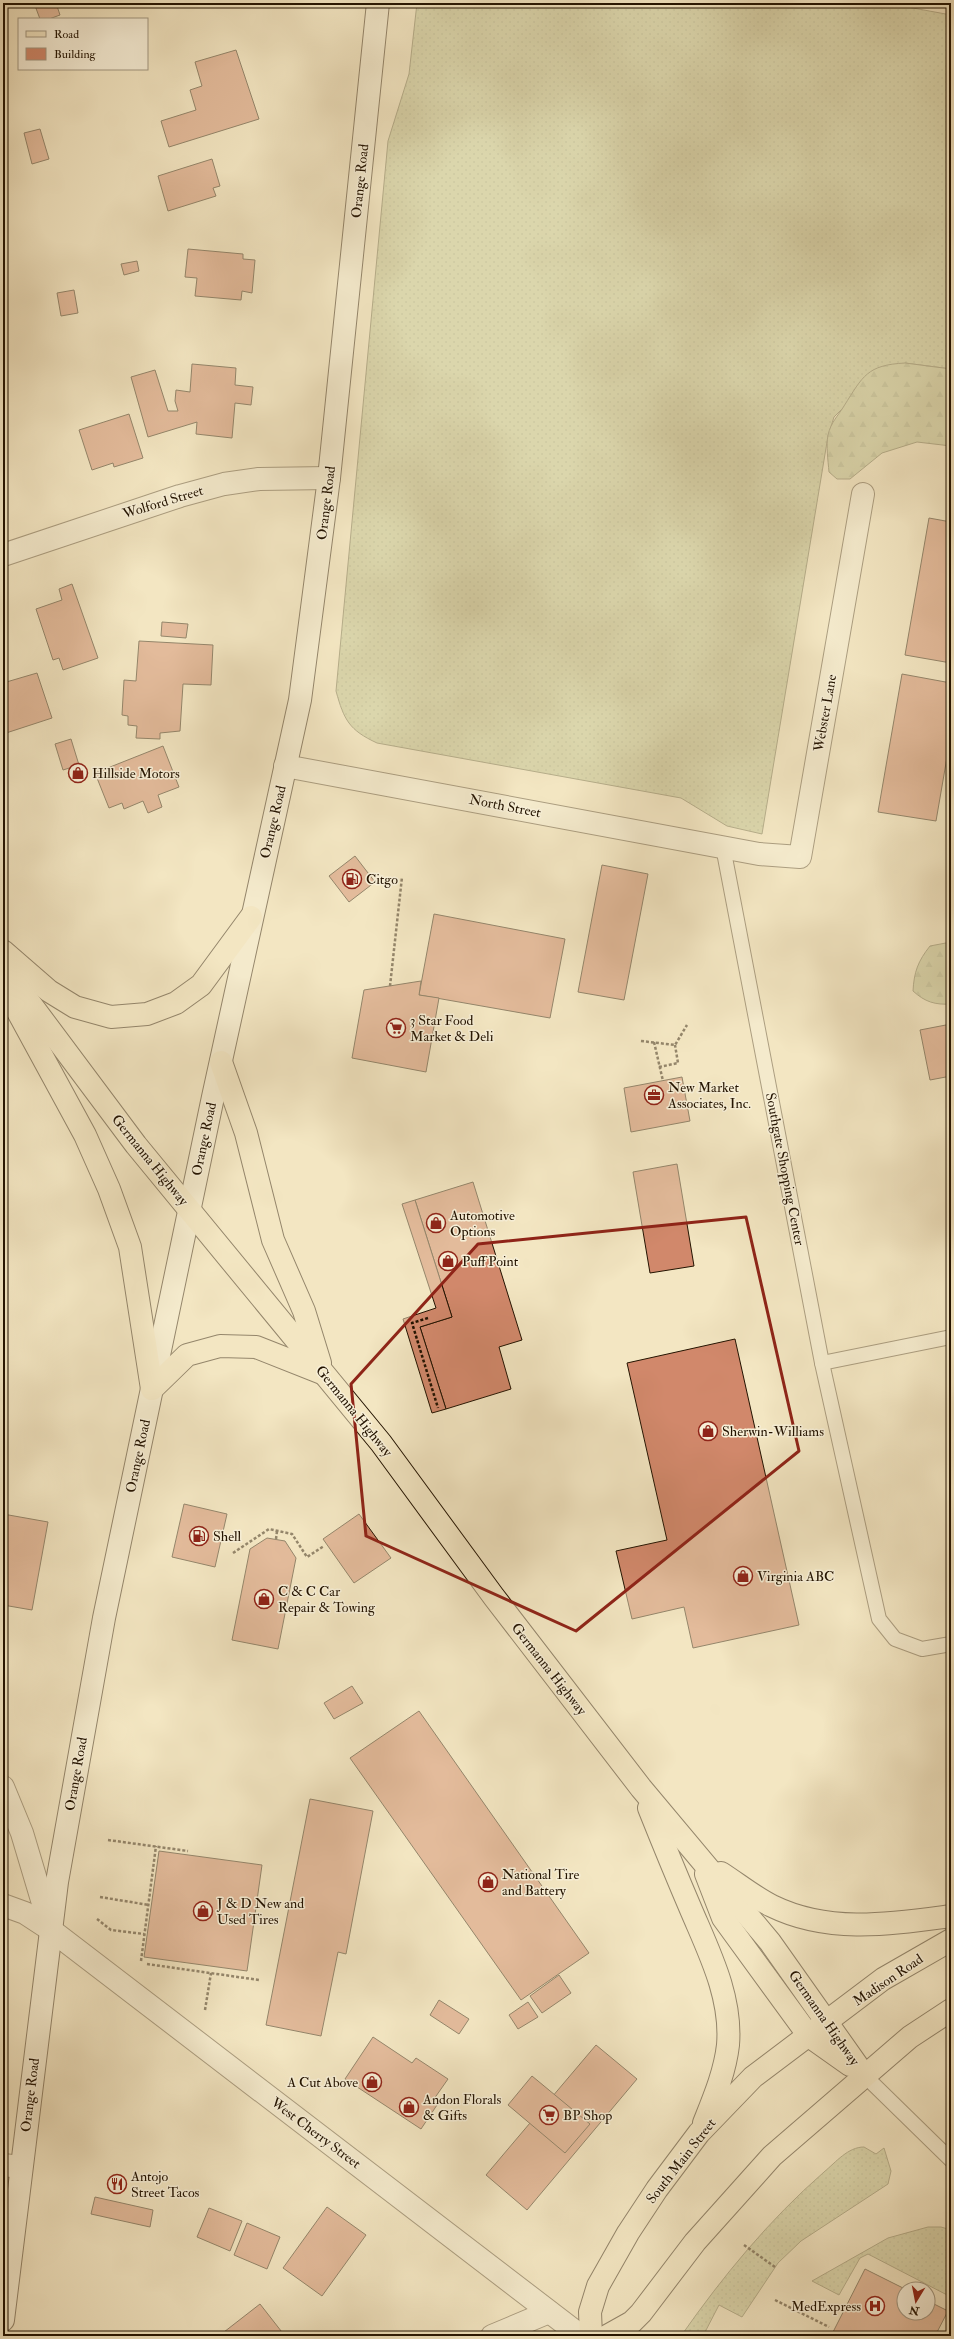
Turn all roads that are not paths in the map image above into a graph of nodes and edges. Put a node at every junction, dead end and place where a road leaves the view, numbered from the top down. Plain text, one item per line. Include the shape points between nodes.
1 (378, 3) edge
2 (329, 478) junction
3 (862, 494) dead end
4 (3, 555) edge
5 (285, 766) junction
6 (724, 847) junction
7 (251, 917) junction
8 (3, 951) edge
9 (3, 967) edge
10 (3, 985) edge
11 (220, 1062) junction
12 (189, 1209) junction
13 (951, 1338) edge
14 (822, 1363) junction
15 (324, 1373) junction
16 (152, 1389) junction
17 (951, 1644) edge
18 (3, 1787) edge
19 (640, 1788) junction
20 (700, 1859) junction
21 (3, 1905) edge
22 (951, 1916) edge
23 (51, 1930) junction
24 (951, 1940) edge
25 (951, 2010) edge
26 (827, 2023) junction
27 (809, 2036) junction
28 (864, 2075) junction
29 (699, 2133) junction
30 (951, 2160) edge
31 (12, 2166) edge
32 (549, 2312) junction
33 (3, 2320) edge
34 (492, 2336) edge
35 (581, 2336) edge
36 (591, 2336) edge
37 (607, 2336) edge

1 - 2 main road, Orange Road
2 - 4 main road, Wolford Street via 259,479 224,484 180,496
2 - 5 main road, Orange Road via 300,700
3 - 6 main road, Webster Lane via 800,857 759,854
5 - 6 main road, North Street
5 - 7 main road, Orange Road
6 - 14 lane, Southgate Shopping Center
7 - 8 main road via 201,985 176,1003 147,1014 111,1017 75,1008 49,991
7 - 11 main road, Orange Road
9 - 12 main road, Germanna Highway via 136,1145
10 - 16 main road via 85,1135 112,1196 130,1247
11 - 12 main road, Orange Road
11 - 15 main road via 246,1133 273,1240 304,1310
12 - 15 main road, Germanna Highway
12 - 16 main road, Orange Road
13 - 14 lane
14 - 17 lane, Southgate Shopping Center via 879,1619 895,1639 922,1649
15 - 16 main road via 256,1347 220,1346 187,1355
15 - 19 main road, Germanna Highway via 381,1443 494,1597
16 - 23 main road, Orange Road via 104,1618 57,1882
18 - 23 main road via 22,1833
19 - 20 main road, Germanna Highway
19 - 29 main road via 714,1963 726,2010 726,2058 721,2078
20 - 22 main road via 772,1905 804,1917 840,1924 876,1926
20 - 26 main road, Germanna Highway via 770,1942
20 - 27 main road, Germanna Highway via 723,1918
21 - 23 main road, West Cherry Street via 25,1913
23 - 31 main road, Orange Road
23 - 32 main road, West Cherry Street
24 - 26 main road, Madison Road via 888,1976
25 - 28 main road via 918,2031
26 - 27 main road, South Main Street
26 - 28 main road, Germanna Highway
27 - 28 main road, Germanna Highway
27 - 29 main road, South Main Street via 753,2077
28 - 30 lane
28 - 37 main road via 772,2156 695,2242 641,2313 632,2322
29 - 36 main road, South Main Street via 657,2189 598,2286 590,2312
31 - 33 main road, Orange Road
32 - 34 main road
32 - 35 main road, West Cherry Street

